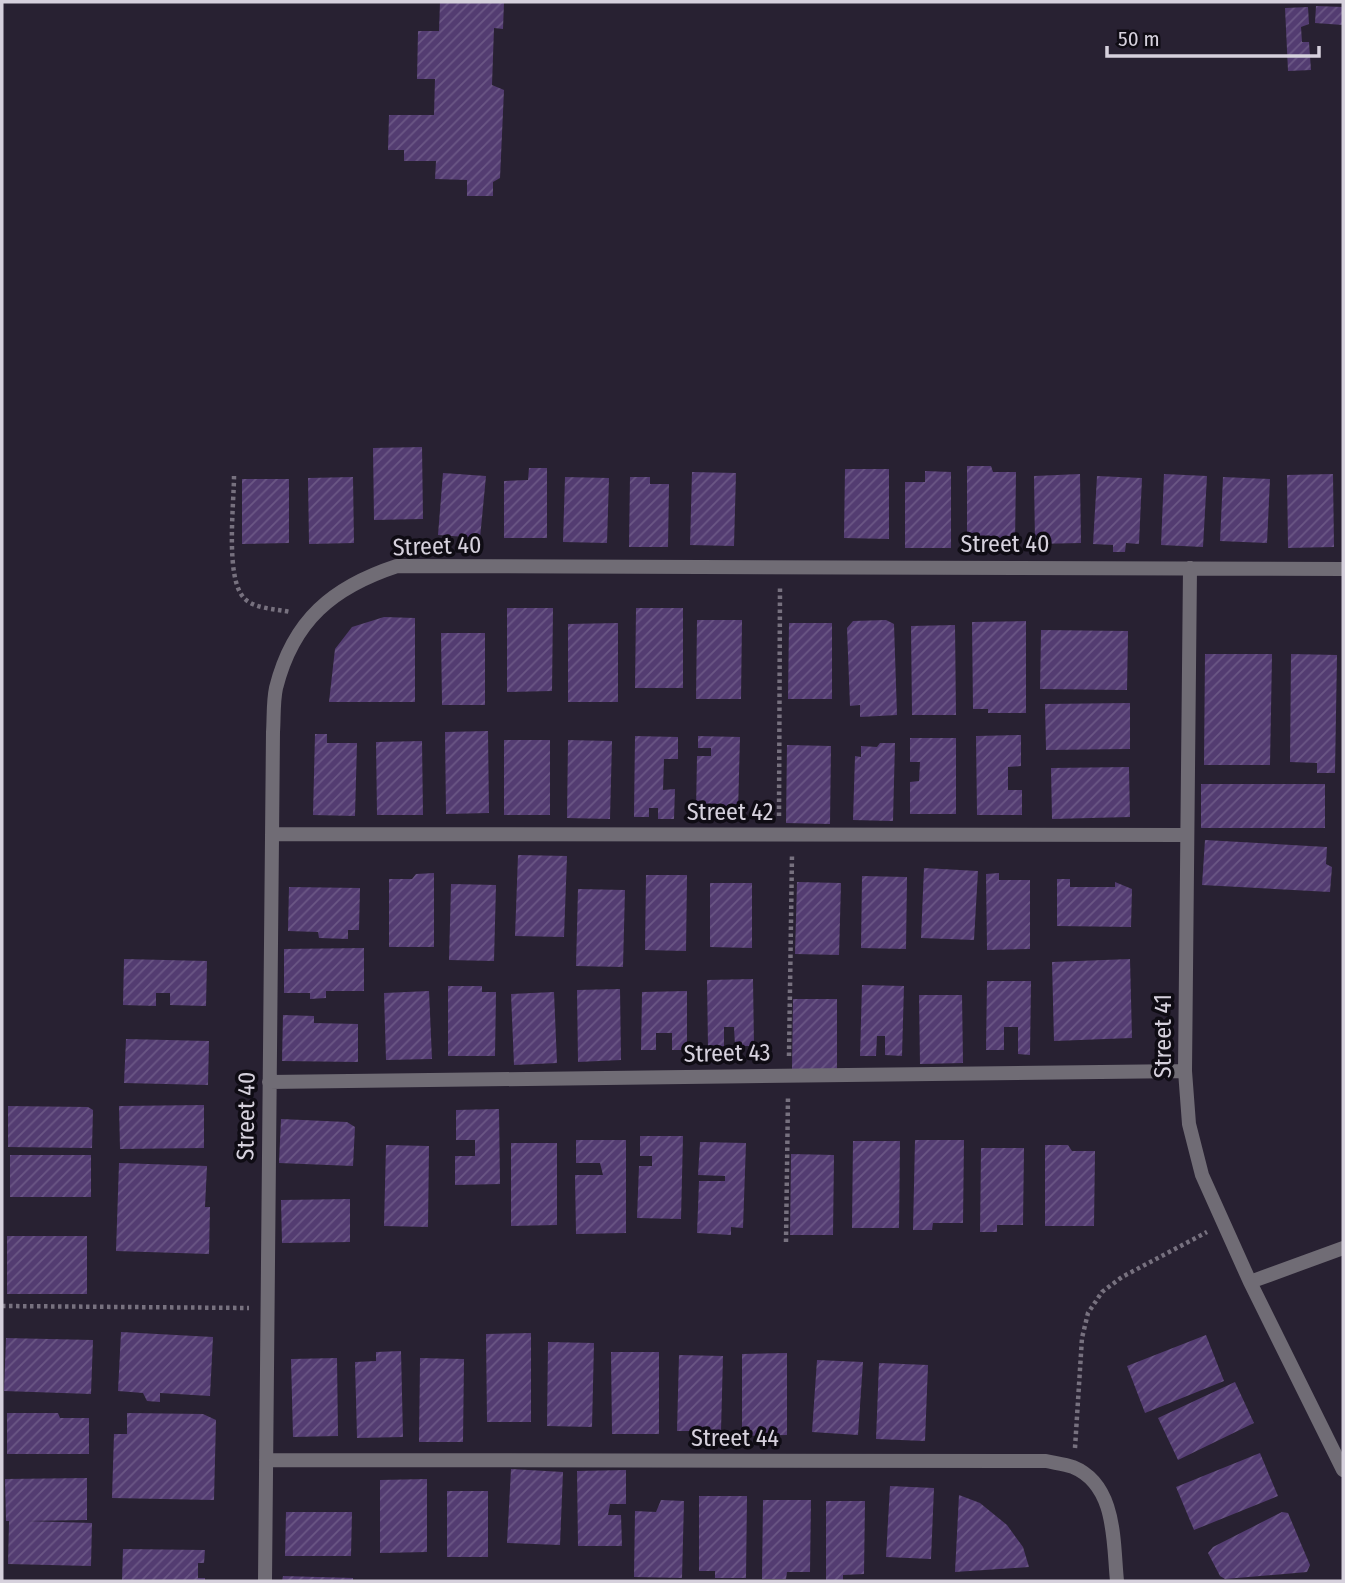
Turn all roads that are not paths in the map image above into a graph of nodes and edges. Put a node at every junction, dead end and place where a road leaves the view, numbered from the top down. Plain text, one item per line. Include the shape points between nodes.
1 (1190, 568) junction
2 (1343, 569) edge
3 (272, 834) junction
4 (1187, 835) junction
5 (1185, 1071) junction
6 (270, 1082) junction
7 (1343, 1248) edge
8 (1250, 1282) junction
9 (266, 1460) junction
10 (1343, 1470) edge
11 (265, 1581) edge
12 (1117, 1581) edge

1 - 2 street, Street 40
1 - 3 street, Street 40 via 397,566 365,576 336,593 312,616 289,651 276,690
1 - 4 street, Street 41
3 - 4 street, Street 42
3 - 6 street, Street 40
4 - 5 street, Street 41
5 - 6 street, Street 43
5 - 8 street, Street 41 via 1189,1124 1202,1175
6 - 9 street, Street 40
7 - 8 street
8 - 10 street, Street 41
9 - 11 street, Street 40
9 - 12 street, Street 44 via 1046,1461 1074,1468 1091,1479 1103,1495 1110,1514

